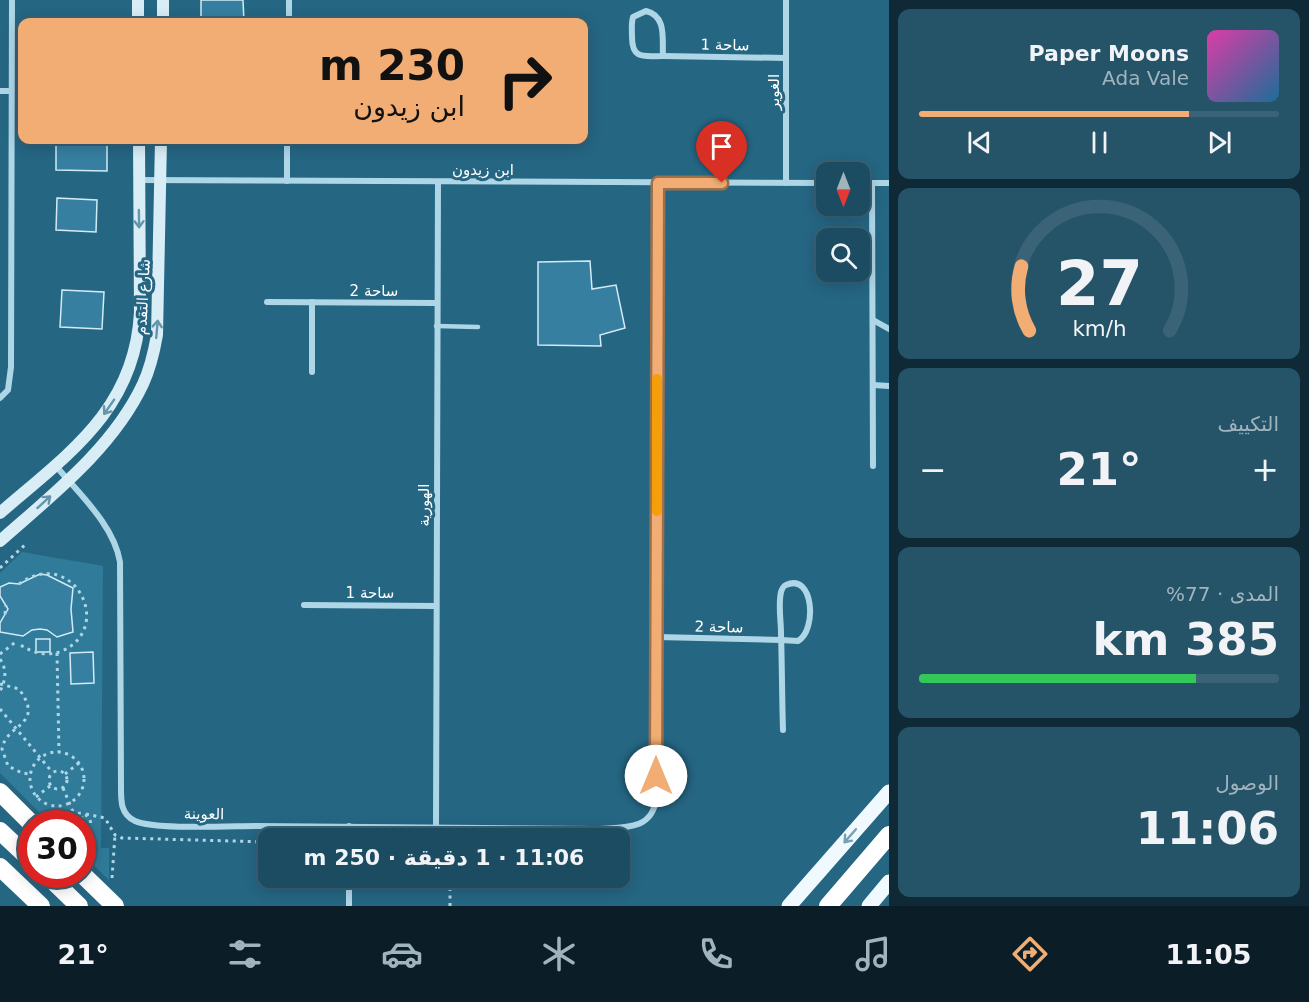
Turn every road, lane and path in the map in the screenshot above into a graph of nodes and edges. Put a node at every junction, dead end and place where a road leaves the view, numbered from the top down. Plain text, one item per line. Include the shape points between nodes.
1 (12, 0) edge
2 (138, 0) edge
3 (163, 0) edge
4 (289, 0) edge
5 (786, 0) edge
6 (138, 18) edge
7 (163, 18) edge
8 (289, 18) edge
9 (663, 56) junction
10 (786, 58) junction
11 (0, 91) edge
12 (11, 91) junction
13 (139, 144) edge
14 (161, 144) edge
15 (287, 144) edge
16 (139, 180) junction
17 (161, 181) junction
18 (287, 181) junction
19 (438, 182) junction
20 (658, 183) junction
21 (786, 183) junction
22 (816, 183) edge
23 (872, 183) joint
24 (889, 183) edge
25 (267, 302) dead end
26 (312, 302) junction
27 (436, 303) junction
28 (873, 320) junction
29 (436, 326) junction
30 (478, 327) dead end
31 (889, 329) edge
32 (312, 372) dead end
33 (873, 385) junction
34 (889, 386) edge
35 (0, 398) edge
36 (56, 466) junction
37 (873, 466) dead end
38 (68, 481) junction
39 (0, 513) edge
40 (0, 541) edge
41 (27, 543) dead end
42 (0, 568) edge
43 (19, 584) dead end
44 (6, 604) dead end
45 (304, 604) dead end
46 (436, 606) junction
47 (5, 614) dead end
48 (657, 637) junction
49 (782, 640) junction
50 (57, 653) junction
51 (0, 654) edge
52 (0, 659) edge
53 (2, 684) edge
54 (0, 691) edge
55 (0, 709) edge
56 (16, 729) junction
57 (783, 730) dead end
58 (59, 752) junction
59 (40, 758) junction
60 (79, 763) junction
61 (52, 772) junction
62 (30, 774) junction
63 (65, 774) junction
64 (50, 786) junction
65 (63, 788) junction
66 (0, 792) edge
67 (889, 792) edge
68 (36, 797) junction
69 (68, 804) junction
70 (18, 810) edge
71 (72, 810) edge
72 (349, 826) joint
73 (436, 828) joint
74 (606, 828) edge
75 (0, 831) edge
76 (115, 835) dead end
77 (889, 835) edge
78 (18, 848) edge
79 (0, 867) edge
80 (889, 882) edge
81 (60, 888) edge
82 (96, 888) edge
83 (349, 888) edge
84 (450, 888) edge
85 (113, 904) edge
86 (41, 906) edge
87 (79, 906) edge
88 (349, 906) edge
89 (450, 906) edge
90 (789, 906) edge
91 (828, 906) edge
92 (869, 906) edge

1 - 12 street
2 - 6 street
3 - 7 street
4 - 8 street
5 - 10 street, الغوير
9 - 9 street, ساحة 1 via 642,56 632,48 633,17 640,12 654,13 659,18
9 - 10 street, ساحة 1
10 - 21 street, الغوير
11 - 12 street
12 - 35 street via 11,367 8,390
13 - 16 street, شارع التقدم
14 - 17 street, شارع التقدم
15 - 18 street
16 - 17 street, ابن زيدون
16 -> 36 street, شارع التقدم via 140,312 134,358 115,399 97,425
17 - 18 street, ابن زيدون
38 -> 17 street, شارع التقدم via 111,434 143,384 151,362 158,318
18 - 19 street, ابن زيدون
19 - 20 street, ابن زيدون
19 - 27 street, الهورية
20 - 21 street, ابن زيدون
20 - 48 street
21 - 22 street, ابن زيدون
23 - 24 street
23 - 28 street
25 - 26 street, ساحة 2
26 - 27 street, ساحة 2
26 - 32 street
27 - 29 street, الهورية
28 - 31 street
28 - 33 street
29 - 30 lane
29 - 46 street, الهورية
33 - 34 street
33 - 37 street
36 - 38 street, العوينة
36 - 39 street, شارع التقدم
40 -> 38 street, شارع التقدم
38 - 72 street, العوينة via 109,532 118,550 121,785 128,817 145,824 168,825
41 - 42 path
43 - 50 path via 50,574 61,576 79,589 87,610 83,632 76,642
44 - 47 path
45 - 46 street, ساحة 1
46 - 73 street, الهورية
48 - 49 street, ساحة 2
48 - 74 street, العوينة via 656,799 645,822
49 - 49 street, ساحة 2 via 798,641 809,627 808,595 796,584 781,590
49 - 57 street, ساحة 2
50 - 51 path via 40,654 18,642
50 - 58 path
52 - 53 path via 5,669
53 - 54 path
53 - 56 path via 19,689 27,702 26,720
55 - 56 path
56 - 59 path
56 - 62 path via 4,740 2,754 13,770
58 - 59 path
58 - 60 path
59 - 61 path
59 - 62 path
60 - 63 path
60 - 69 path via 83,786
61 - 63 path
61 - 64 path
62 - 68 path
63 - 65 path via 67,783
64 - 65 path
64 - 68 path
65 - 69 path
66 - 70 highway
67 -> 90 main road
68 - 69 path via 48,805
69 - 71 path
72 - 73 street, العوينة
75 - 78 highway
76 - 85 path
77 - 91 highway
79 - 86 highway
80 - 92 main road
81 - 87 highway
82 - 85 highway
83 - 88 street
84 - 89 path

